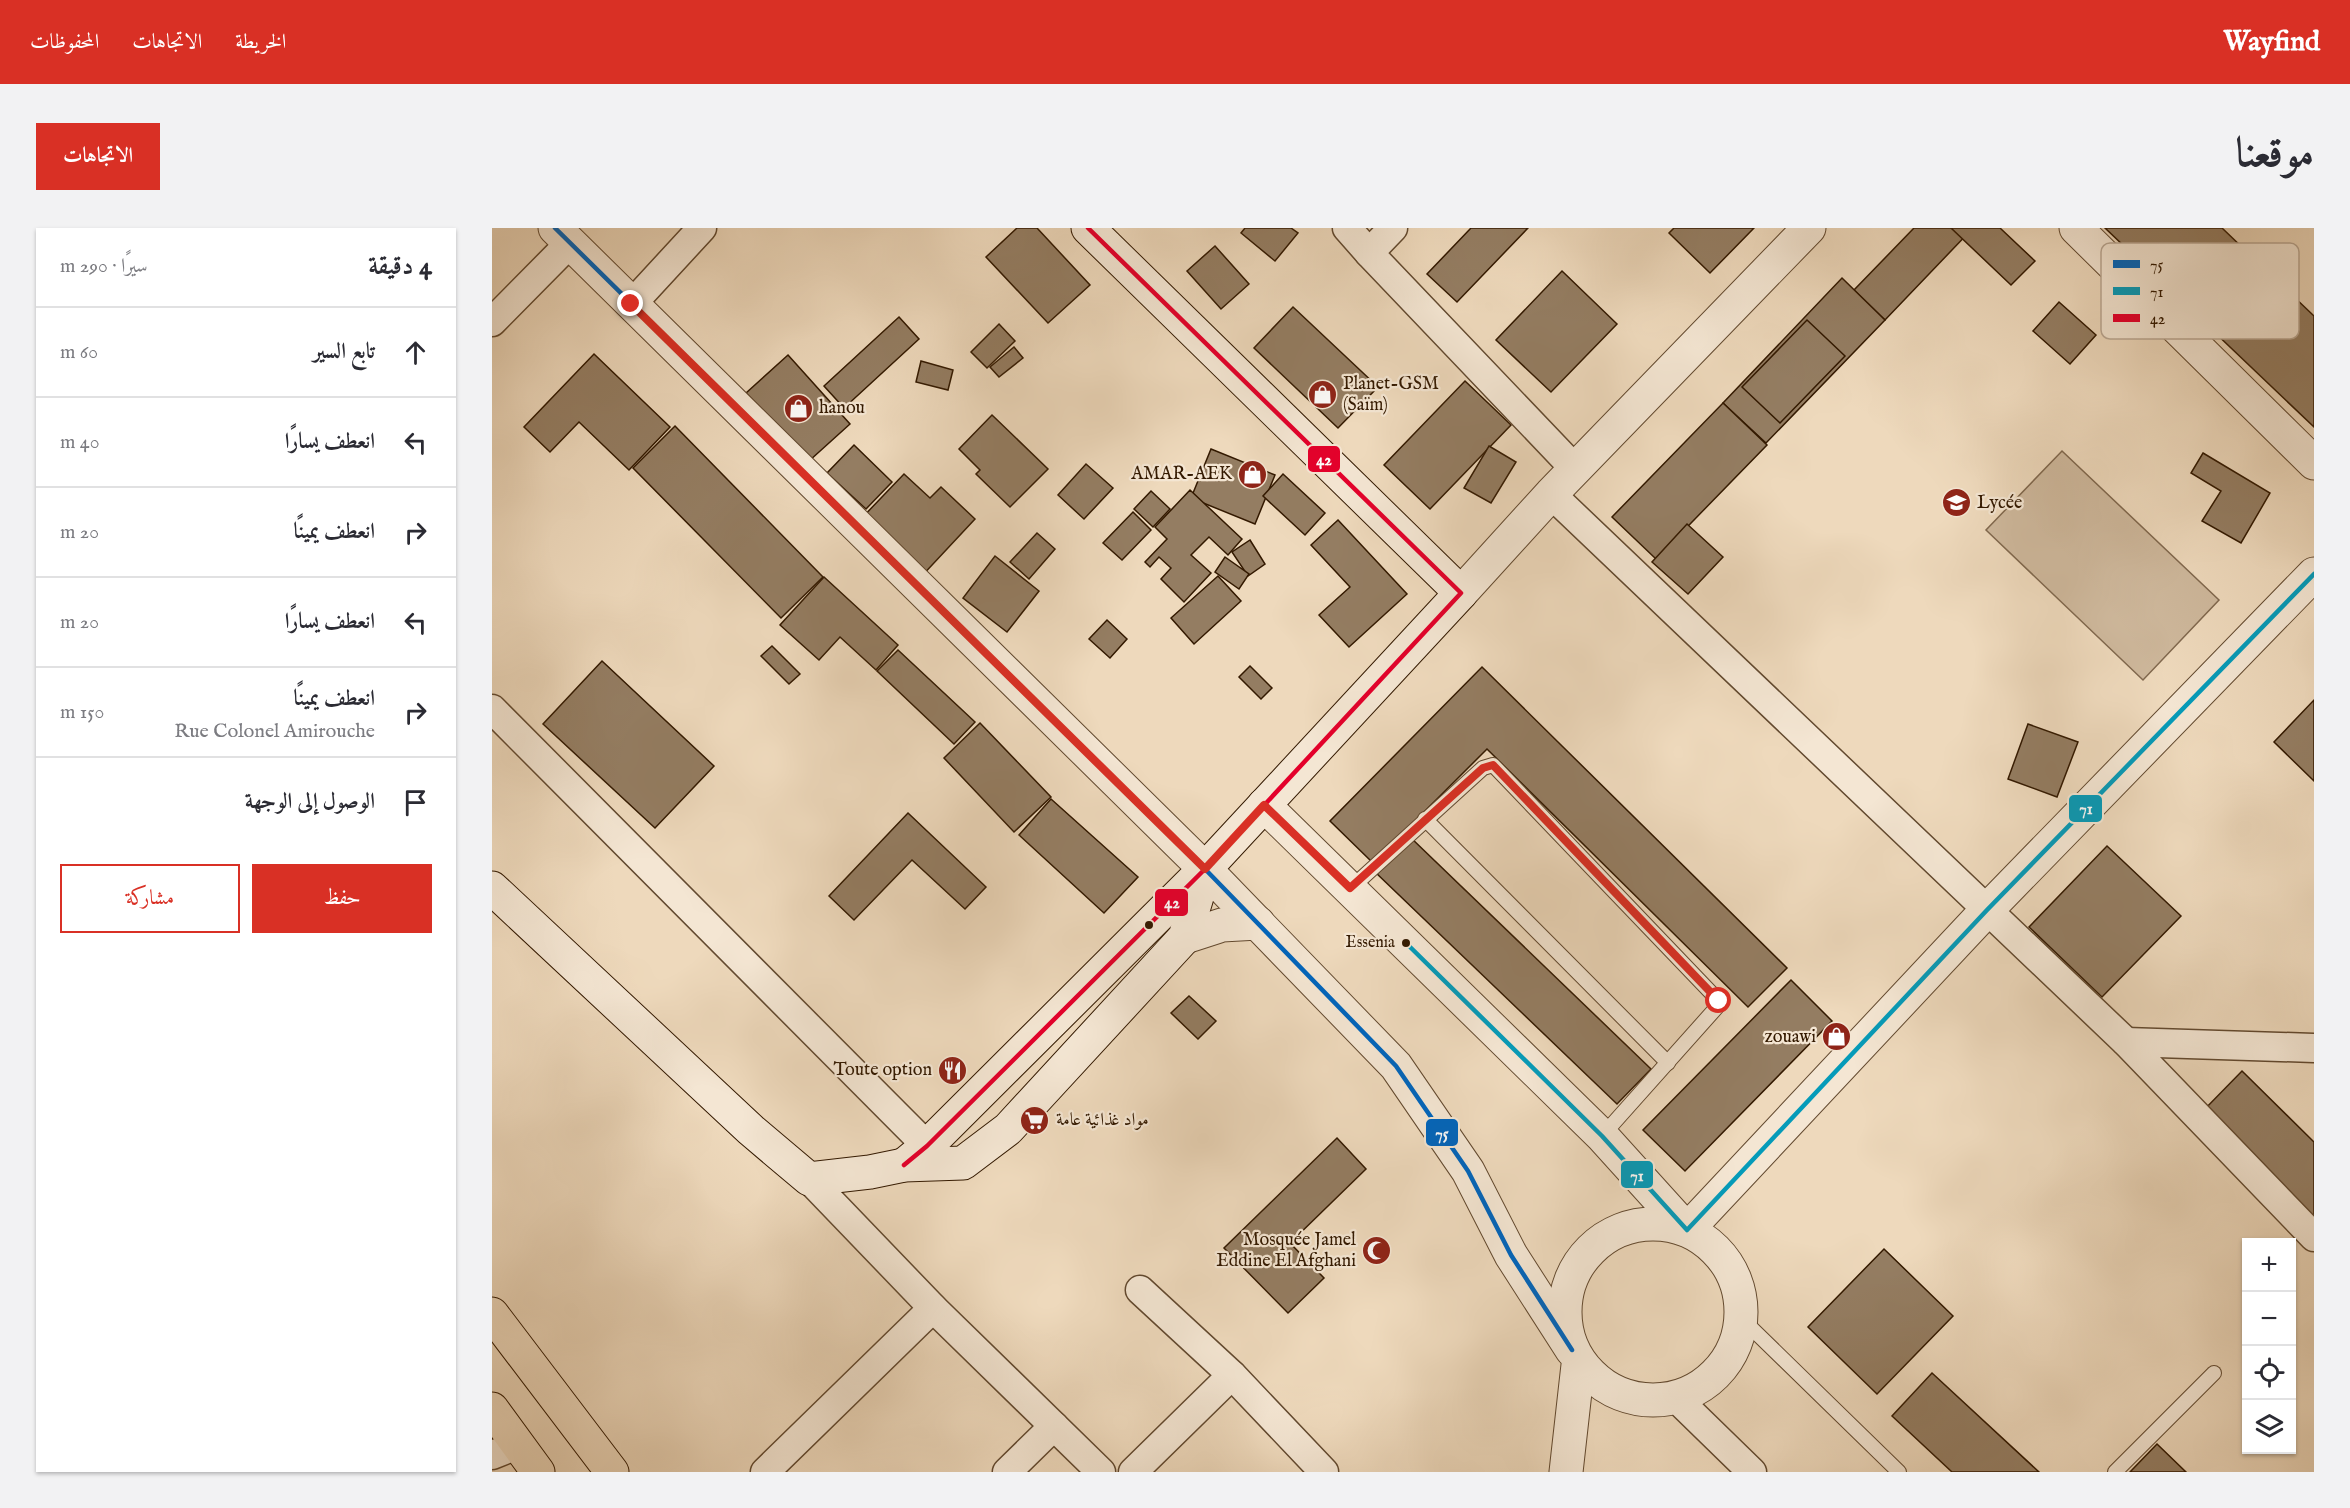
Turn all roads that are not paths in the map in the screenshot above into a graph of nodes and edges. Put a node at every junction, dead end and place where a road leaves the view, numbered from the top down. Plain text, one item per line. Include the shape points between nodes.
1 (702, 228) edge
2 (1088, 228) edge
3 (1347, 228) edge
4 (1393, 228) edge
5 (1809, 228) edge
6 (2076, 228) edge
7 (562, 236) edge
8 (1369, 253) junction
9 (2101, 253) edge
10 (631, 304) junction
11 (492, 322) edge
12 (2188, 339) edge
13 (2314, 463) edge
14 (1575, 469) junction
15 (1551, 494) junction
16 (2314, 574) edge
17 (1461, 593) junction
18 (492, 709) edge
19 (1264, 805) junction
20 (1425, 819) junction
21 (1205, 869) junction
22 (492, 888) edge
23 (1350, 888) junction
24 (1987, 910) junction
25 (1258, 923) junction
26 (1185, 937) junction
27 (2126, 1042) junction
28 (2314, 1048) edge
29 (1668, 1063) junction
30 (1602, 1136) junction
31 (916, 1156) junction
32 (809, 1179) junction
33 (1687, 1230) junction
34 (2314, 1237) edge
35 (1140, 1290) dead end
36 (933, 1308) junction
37 (492, 1314) edge
38 (1742, 1318) junction
39 (1575, 1357) junction
40 (2214, 1373) dead end
41 (1232, 1375) junction
42 (1675, 1397) junction
43 (492, 1409) edge
44 (1054, 1426) junction
45 (505, 1450) edge
46 (538, 1472) edge
47 (612, 1472) edge
48 (765, 1472) edge
49 (1007, 1472) edge
50 (1101, 1472) edge
51 (1133, 1472) edge
52 (1324, 1472) edge
53 (1566, 1472) edge
54 (1752, 1472) edge
55 (1899, 1472) edge
56 (2115, 1472) edge

1 - 10 street
2 - 17 street
3 - 8 street
4 - 8 street
5 - 14 street
6 - 9 street
7 - 10 street
7 - 11 street
8 - 14 street
10 - 21 street
12 - 13 street
14 - 15 street
15 - 17 street
15 - 24 street
16 - 24 street
17 - 19 street
18 - 31 street
19 - 21 street
19 - 23 street
20 - 23 lane
20 - 29 lane
20 - 29 lane via 1483,768 1493,765 1719,1001
21 - 25 street
21 - 26 street
21 - 31 street
22 - 32 street via 751,1130
23 - 30 street
24 - 27 street
24 - 33 street
25 - 26 street via 1222,925
25 - 39 street via 1396,1066 1468,1171 1511,1255
26 - 31 street via 1008,1129 963,1163
27 - 28 street
27 - 34 street
29 - 30 lane
30 - 33 street
31 - 32 street via 870,1172
32 - 36 street
33 - 38 street via 1711,1245 1729,1266 1740,1291
33 - 39 street via 1658,1223 1627,1227 1600,1240 1579,1263 1566,1290 1564,1320
35 - 41 street
36 - 44 street
36 - 48 street
37 - 47 highway
38 - 42 street via 1735,1345 1721,1369 1701,1387
38 - 55 lane
39 - 42 street via 1615,1392 1645,1400
39 - 53 street
40 - 56 lane
41 - 51 street
41 - 52 street
42 - 54 street
43 - 45 highway
44 - 49 street
44 - 50 street
45 - 46 highway

